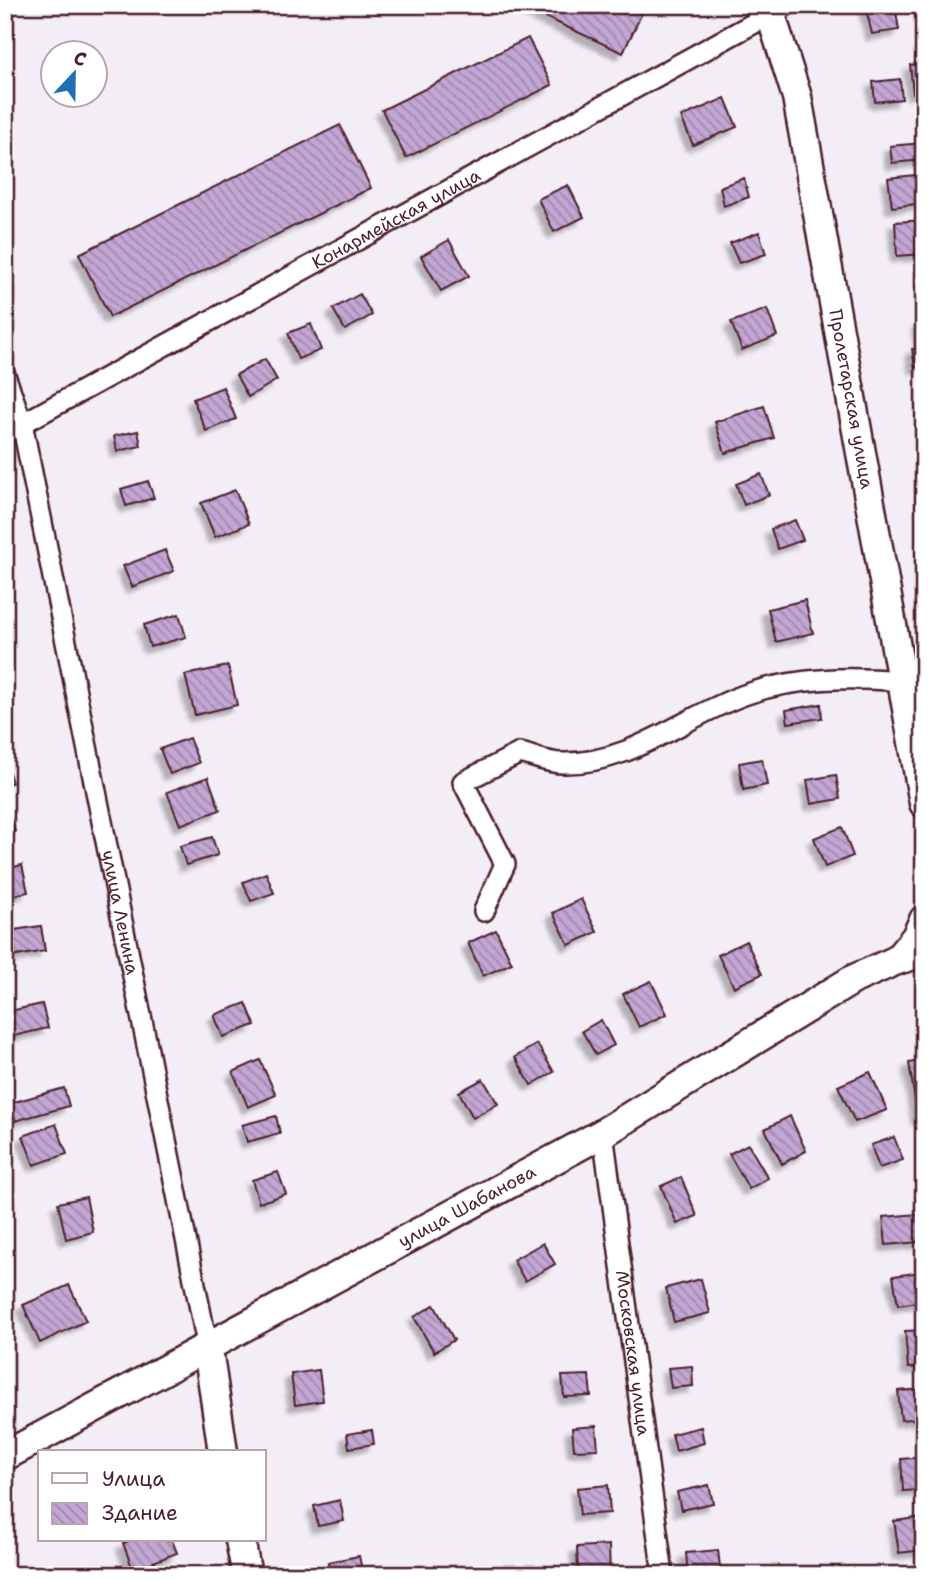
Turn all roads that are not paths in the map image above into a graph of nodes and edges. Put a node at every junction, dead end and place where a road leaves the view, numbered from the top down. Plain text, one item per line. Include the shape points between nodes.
1 (772, 7) edge
2 (5, 375) edge
3 (13, 428) edge
4 (901, 681) junction
5 (924, 803) edge
6 (484, 911) dead end
7 (924, 919) edge
8 (911, 956) edge
9 (603, 1133) junction
10 (208, 1349) junction
11 (223, 1450) edge
12 (5, 1456) edge
13 (240, 1542) edge
14 (247, 1575) edge
15 (663, 1575) edge

1 - 3 street, Конармейская улица
1 - 4 street, Пролетарская улица via 797,97
2 - 3 street, улица Ленина
3 - 10 street, улица Ленина
4 - 5 street, Пролетарская улица
4 - 6 street via 846,677 792,682 745,694 666,735 595,761 560,763 520,753 463,782 505,864
7 - 8 street
8 - 9 street, улица Шабанова via 854,979
9 - 10 street, улица Шабанова
9 - 15 street, Московская улица
10 - 11 street, улица Ленина
10 - 12 street, улица Шабанова
13 - 14 street

